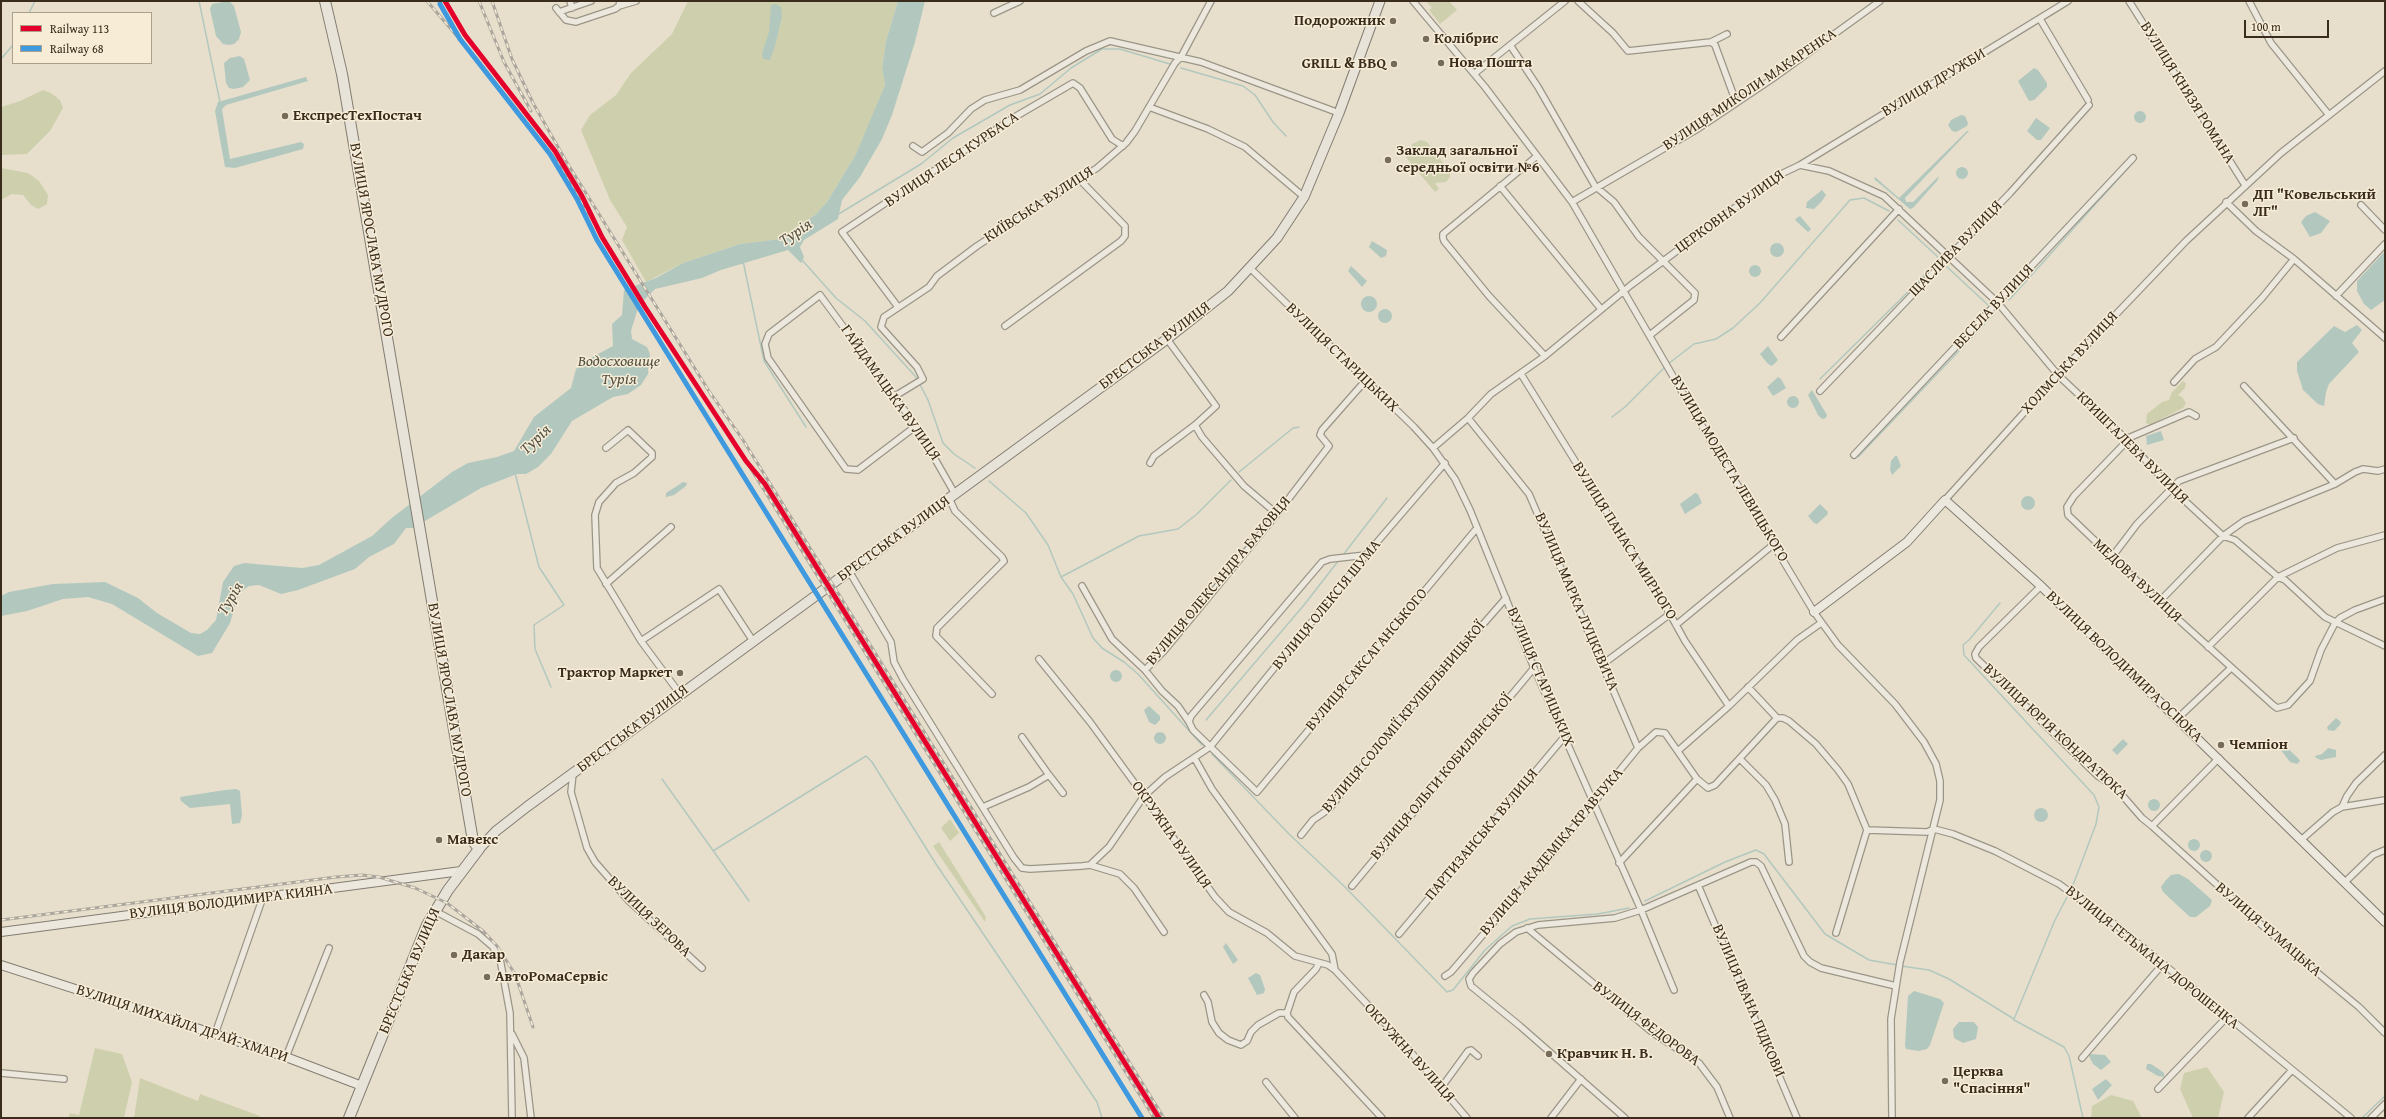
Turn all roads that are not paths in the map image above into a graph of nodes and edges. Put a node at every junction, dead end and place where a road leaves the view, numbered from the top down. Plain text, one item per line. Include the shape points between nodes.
1 (325, 1) edge
2 (570, 1) edge
3 (591, 1) edge
4 (636, 1) edge
5 (1020, 1) edge
6 (1211, 1) edge
7 (1380, 1) edge
8 (1413, 1) edge
9 (1565, 1) edge
10 (1578, 1) edge
11 (1880, 1) edge
12 (2068, 1) edge
13 (2130, 1) edge
14 (2249, 1) edge
15 (620, 4) edge
16 (572, 8) junction
17 (994, 13) dead end
18 (2040, 19) junction
19 (1727, 34) dead end
20 (1711, 42) junction
21 (1510, 44) junction
22 (1181, 57) junction
23 (2385, 71) edge
24 (1474, 74) junction
25 (1736, 102) junction
26 (1149, 107) junction
27 (1339, 113) junction
28 (2329, 115) junction
29 (913, 146) dead end
30 (1123, 146) junction
31 (1537, 156) junction
32 (2133, 158) dead end
33 (1800, 165) junction
34 (1079, 179) junction
35 (2245, 185) junction
36 (1500, 186) junction
37 (1597, 187) junction
38 (1304, 197) junction
39 (1572, 202) junction
40 (2226, 202) junction
41 (2361, 205) dead end
42 (1899, 209) junction
43 (2385, 230) edge
44 (2385, 244) edge
45 (1949, 256) junction
46 (2294, 260) junction
47 (1662, 261) junction
48 (1250, 268) junction
49 (1624, 291) junction
50 (2336, 296) junction
51 (1998, 303) junction
52 (898, 307) junction
53 (1601, 309) junction
54 (1005, 326) dead end
55 (1650, 335) junction
56 (1781, 337) dead end
57 (2385, 338) edge
58 (1167, 339) junction
59 (1545, 356) junction
60 (1521, 374) junction
61 (2058, 375) junction
62 (1366, 380) junction
63 (2174, 382) dead end
64 (2244, 386) dead end
65 (1820, 391) dead end
66 (895, 396) junction
67 (2196, 416) dead end
68 (1468, 418) junction
69 (1195, 425) junction
70 (916, 426) junction
71 (2294, 438) junction
72 (2126, 440) junction
73 (606, 448) dead end
74 (1433, 448) junction
75 (1854, 455) dead end
76 (1150, 463) dead end
77 (1445, 464) junction
78 (2385, 469) edge
79 (2335, 484) junction
80 (2171, 488) junction
81 (952, 496) junction
82 (1945, 500) junction
83 (1277, 514) junction
84 (671, 527) dead end
85 (1477, 528) junction
86 (2385, 535) edge
87 (2223, 536) junction
88 (1774, 544) junction
89 (1366, 555) junction
90 (2112, 557) junction
91 (849, 571) junction
92 (2278, 577) junction
93 (606, 584) junction
94 (1082, 586) dead end
95 (2041, 586) junction
96 (1506, 598) junction
97 (2385, 599) edge
98 (2159, 602) junction
99 (1814, 612) junction
100 (1670, 614) junction
101 (1821, 622) junction
102 (2335, 624) junction
103 (1676, 625) junction
104 (641, 641) junction
105 (753, 641) junction
106 (2385, 646) edge
107 (2208, 648) junction
108 (1039, 659) dead end
109 (1602, 664) junction
110 (1534, 668) junction
111 (2231, 668) junction
112 (1145, 670) junction
113 (1748, 687) junction
114 (680, 694) junction
115 (992, 694) dead end
116 (1729, 706) junction
117 (1777, 718) junction
118 (2178, 718) junction
119 (1189, 722) junction
120 (1565, 736) junction
121 (1022, 737) dead end
122 (1210, 747) junction
123 (1638, 748) junction
124 (1679, 750) junction
125 (2385, 755) edge
126 (2219, 758) junction
127 (1195, 759) junction
128 (1740, 759) junction
129 (573, 774) junction
130 (1049, 775) junction
131 (1697, 779) junction
132 (1063, 793) dead end
133 (1144, 796) junction
134 (2385, 800) edge
135 (1593, 804) junction
136 (983, 806) junction
137 (2342, 807) junction
138 (2152, 826) junction
139 (1934, 829) junction
140 (1867, 830) junction
141 (1301, 835) dead end
142 (2301, 840) junction
143 (479, 849) junction
144 (2385, 850) edge
145 (1789, 862) dead end
146 (1619, 863) junction
147 (1090, 865) junction
148 (461, 871) junction
149 (2345, 882) junction
150 (1698, 885) junction
151 (1352, 886) dead end
152 (263, 897) junction
153 (1641, 910) junction
154 (435, 911) junction
155 (2385, 922) edge
156 (1527, 928) junction
157 (1, 932) edge
158 (1164, 932) dead end
159 (1836, 933) dead end
160 (1399, 934) dead end
161 (329, 948) dead end
162 (1318, 963) junction
163 (1, 965) edge
164 (2162, 965) junction
165 (702, 968) dead end
166 (1335, 970) junction
167 (1445, 976) dead end
168 (1896, 986) junction
169 (1674, 990) dead end
170 (1204, 995) dead end
171 (1287, 1013) junction
172 (2226, 1017) junction
173 (511, 1032) junction
174 (2385, 1033) edge
175 (215, 1034) junction
176 (1478, 1056) dead end
177 (286, 1057) junction
178 (2082, 1058) dead end
179 (2292, 1070) junction
180 (1, 1073) edge
181 (64, 1079) dead end
182 (1581, 1079) junction
183 (1266, 1082) dead end
184 (362, 1086) junction
185 (1441, 1088) junction
186 (2158, 1089) dead end
187 (2385, 1104) edge
188 (349, 1118) edge
189 (512, 1118) edge
190 (531, 1118) edge
191 (1295, 1118) edge
192 (1382, 1118) edge
193 (1467, 1118) edge
194 (1551, 1118) edge
195 (1625, 1118) edge
196 (1730, 1118) edge
197 (1797, 1118) edge
198 (1892, 1118) edge
199 (2248, 1118) edge
200 (2351, 1118) edge
201 (2371, 1118) edge

1 - 143 highway, ВУЛИЦЯ ЯРОСЛАВА МУДРОГО via 342,74 473,841
2 - 16 street
3 - 16 street
4 - 15 street
5 - 17 street
6 - 22 street, КИЇВСЬКА ВУЛИЦЯ
7 - 27 main road, БРЕСТСЬКА ВУЛИЦЯ
8 - 24 street, ВУЛИЦЯ МОДЕСТА ЛЕВИЦЬКОГО
9 - 21 street
10 - 20 street via 1628,51
11 - 25 street, ВУЛИЦЯ МИКОЛИ МАКАРЕНКА
12 - 18 street, ВУЛИЦЯ ДРУЖБИ
13 - 35 street, ВУЛИЦЯ КНЯЗЯ РОМАНА
14 - 28 street via 2271,43
15 - 16 street via 576,22 570,22 558,10
18 - 33 street, ВУЛИЦЯ ДРУЖБИ
18 - 45 street, ЩАСЛИВА ВУЛИЦЯ via 2089,103 2010,193
19 - 20 street
20 - 25 street via 1715,45
21 - 24 street
21 - 37 street, ЦЕРКОВНА ВУЛИЦЯ
22 - 26 street, КИЇВСЬКА ВУЛИЦЯ
22 - 27 street, ВУЛИЦЯ ЛЕСЯ КУРБАСА via 1229,70
22 - 29 street, ВУЛИЦЯ ЛЕСЯ КУРБАСА via 1124,43 1102,42 1020,90 985,100 922,152
23 - 28 street, ХОЛМСЬКА ВУЛИЦЯ
24 - 31 street, ВУЛИЦЯ МОДЕСТА ЛЕВИЦЬКОГО
25 - 37 street, ВУЛИЦЯ МИКОЛИ МАКАРЕНКА via 1699,128
26 - 30 street, КИЇВСЬКА ВУЛИЦЯ
26 - 38 street via 1208,129 1245,147
27 - 38 main road, БРЕСТСЬКА ВУЛИЦЯ
28 - 35 street, ХОЛМСЬКА ВУЛИЦЯ
30 - 34 street, КИЇВСЬКА ВУЛИЦЯ
30 - 52 street, ВУЛИЦЯ ЛЕСЯ КУРБАСА via 1112,140 1080,88 1073,83 1013,118 842,232
31 - 36 street
31 - 39 street, ВУЛИЦЯ МОДЕСТА ЛЕВИЦЬКОГО
32 - 51 street, ВЕСЕЛА ВУЛИЦЯ
33 - 42 street, КРИШТАЛЕВА ВУЛИЦЯ via 1829,171 1875,190
33 - 47 street, ЦЕРКОВНА ВУЛИЦЯ via 1779,175
34 - 52 street, КИЇВСЬКА ВУЛИЦЯ via 977,246 936,276 930,287
34 - 54 street via 1125,226 1125,236
35 - 40 street, ХОЛМСЬКА ВУЛИЦЯ
36 - 53 street
36 - 59 street via 1443,234 1444,241 1489,296
37 - 39 street, ВУЛИЦЯ МИКОЛИ МАКАРЕНКА
37 - 47 street, ЦЕРКОВНА ВУЛИЦЯ via 1614,202
38 - 48 main road, БРЕСТСЬКА ВУЛИЦЯ via 1277,238
39 - 49 street, ВУЛИЦЯ МОДЕСТА ЛЕВИЦЬКОГО
40 - 46 street via 2256,231
40 - 61 street, ХОЛМСЬКА ВУЛИЦЯ via 2140,287
41 - 43 street
42 - 45 street, КРИШТАЛЕВА ВУЛИЦЯ
42 - 56 street
44 - 50 street
45 - 51 street, КРИШТАЛЕВА ВУЛИЦЯ
45 - 65 street, ЩАСЛИВА ВУЛИЦЯ
46 - 50 street
46 - 63 street via 2222,341 2195,359
47 - 49 street, ЦЕРКОВНА ВУЛИЦЯ
47 - 55 street, ЦЕРКОВНА ВУЛИЦЯ via 1695,293 1696,297
48 - 58 main road, БРЕСТСЬКА ВУЛИЦЯ via 1228,290
48 - 62 street, ВУЛИЦЯ СТАРИЦЬКИХ
49 - 53 street, ЦЕРКОВНА ВУЛИЦЯ
49 - 55 street, ВУЛИЦЯ МОДЕСТА ЛЕВИЦЬКОГО
50 - 57 street
51 - 61 street, КРИШТАЛЕВА ВУЛИЦЯ
51 - 75 street, ВЕСЕЛА ВУЛИЦЯ
52 - 66 street, КИЇВСЬКА ВУЛИЦЯ via 884,317 881,328 917,367 923,380
53 - 59 street, ЦЕРКОВНА ВУЛИЦЯ
55 - 88 street, ВУЛИЦЯ МОДЕСТА ЛЕВИЦЬКОГО via 1666,366
58 - 69 street via 1216,406
58 - 81 main road, БРЕСТСЬКА ВУЛИЦЯ
59 - 60 street, ЦЕРКОВНА ВУЛИЦЯ
60 - 68 street, ЦЕРКОВНА ВУЛИЦЯ via 1491,394
60 - 100 street, ВУЛИЦЯ ПАНАСА МИРНОГО
61 - 72 street, КРИШТАЛЕВА ВУЛИЦЯ
61 - 82 street, ХОЛМСЬКА ВУЛИЦЯ
62 - 74 street, ВУЛИЦЯ СТАРИЦЬКИХ
62 - 83 street, ВУЛИЦЯ ОЛЕКСАНДРА БАХОВЦЯ via 1322,430 1320,435 1329,446
64 - 71 street
66 - 70 street, ГАЙДАМАЦЬКА ВУЛИЦЯ
66 - 70 street, ГАЙДАМАЦЬКА ВУЛИЦЯ via 820,295 769,334 765,344 768,358 846,469 858,470
67 - 72 street via 2189,412
68 - 74 street
68 - 109 street, ВУЛИЦЯ МАРКА ЛУЦКЕВИЧА via 1529,494
69 - 76 street via 1154,456
69 - 83 street via 1216,456 1244,486
70 - 81 street, ГАЙДАМАЦЬКА ВУЛИЦЯ
71 - 79 street
71 - 80 street via 2188,477
72 - 80 street, КРИШТАЛЕВА ВУЛИЦЯ
72 - 90 street, МЕДОВА ВУЛИЦЯ via 2074,496 2067,507 2068,515 2075,523
73 - 93 street via 628,430 652,453 652,457 638,470 610,488 598,506 595,515 597,568
74 - 77 street, ВУЛИЦЯ СТАРИЦЬКИХ
77 - 85 street, ВУЛИЦЯ СТАРИЦЬКИХ via 1461,490
77 - 89 street, ВУЛИЦЯ ОЛЕКСІЯ ШУМА
78 - 79 street via 2363,469
79 - 87 street via 2244,522
80 - 87 street, КРИШТАЛЕВА ВУЛИЦЯ
80 - 90 street via 2137,524
81 - 91 main road, БРЕСТСЬКА ВУЛИЦЯ
81 - 115 street, ГАЙДАМАЦЬКА ВУЛИЦЯ via 955,511 1002,556 1004,561 936,632 936,636
82 - 95 main road, ВУЛИЦЯ ВОЛОДИМИРА ОСІЮКА
82 - 99 main road, ХОЛМСЬКА ВУЛИЦЯ via 1907,542
83 - 112 street, ВУЛИЦЯ ОЛЕКСАНДРА БАХОВЦЯ via 1164,652
84 - 93 street
85 - 96 street, ВУЛИЦЯ СТАРИЦЬКИХ
85 - 122 street, ВУЛИЦЯ САКСАГАНСЬКОГО via 1257,792
86 - 92 street via 2337,548
87 - 92 street, КРИШТАЛЕВА ВУЛИЦЯ via 2235,540
87 - 98 street
88 - 99 street, ВУЛИЦЯ МОДЕСТА ЛЕВИЦЬКОГО
88 - 103 street
89 - 119 street via 1322,562 1191,716
89 - 122 street, ВУЛИЦЯ ОЛЕКСІЯ ШУМА
90 - 98 street, МЕДОВА ВУЛИЦЯ
91 - 105 main road, БРЕСТСЬКА ВУЛИЦЯ
91 - 136 street via 891,642 894,662 903,678
92 - 102 street, КРИШТАЛЕВА ВУЛИЦЯ via 2285,580 2316,610
92 - 107 street
93 - 104 street
94 - 112 street, ВУЛИЦЯ ОЛЕКСАНДРА БАХОВЦЯ via 1112,639
95 - 118 main road, ВУЛИЦЯ ВОЛОДИМИРА ОСІЮКА
95 - 138 street, ВУЛИЦЯ ЮРІЯ КОНДРАТЮКА via 1979,647 1975,654 1976,658 2098,776 2114,786
96 - 110 street, ВУЛИЦЯ СТАРИЦЬКИХ
96 - 141 street, ВУЛИЦЯ СОЛОМІЇ КРУШЕЛЬНИЦЬКОЇ via 1397,723 1328,809 1313,820
97 - 102 street via 2355,610
98 - 107 street, МЕДОВА ВУЛИЦЯ
99 - 101 street, ВУЛИЦЯ МОДЕСТА ЛЕВИЦЬКОГО
100 - 103 street, ВУЛИЦЯ ПАНАСА МИРНОГО
100 - 109 street
101 - 113 street via 1797,640
101 - 139 street, ВУЛИЦЯ МОДЕСТА ЛЕВИЦЬКОГО via 1838,645 1895,704 1924,742 1936,764 1940,781 1940,800
102 - 106 street, КРИШТАЛЕВА ВУЛИЦЯ
102 - 111 street, МЕДОВА ВУЛИЦЯ via 2321,650 2310,680 2288,705 2282,708 2277,708 2259,695
103 - 116 street, ВУЛИЦЯ ПАНАСА МИРНОГО
104 - 105 street via 718,589
104 - 114 street
105 - 114 main road, БРЕСТСЬКА ВУЛИЦЯ
107 - 111 street, МЕДОВА ВУЛИЦЯ
108 - 133 street, ОКРУЖНА ВУЛИЦЯ via 1090,722
109 - 123 street, ВУЛИЦЯ МАРКА ЛУЦКЕВИЧА
110 - 120 street, ВУЛИЦЯ СТАРИЦЬКИХ
110 - 151 street, ВУЛИЦЯ ОЛЬГИ КОБИЛЯНСЬКОЇ
111 - 118 street
112 - 119 street
113 - 116 street
113 - 117 street
114 - 129 main road, БРЕСТСЬКА ВУЛИЦЯ
116 - 124 street
117 - 128 street
117 - 140 street via 1789,721 1816,744 1838,770 1848,784
118 - 126 main road, ВУЛИЦЯ ВОЛОДИМИРА ОСІЮКА
119 - 122 street via 1193,730
120 - 135 street, ВУЛИЦЯ СТАРИЦЬКИХ
120 - 160 street, ПАРТИЗАНСЬКА ВУЛИЦЯ
121 - 130 street
122 - 127 street, ВУЛИЦЯ ОЛЕКСІЯ ШУМА
123 - 124 street, ВУЛИЦЯ АКАДЕМІКА КРАВЧУКА via 1656,732 1661,731
123 - 135 street, ВУЛИЦЯ АКАДЕМІКА КРАВЧУКА
124 - 131 street
125 - 137 street via 2356,784
126 - 138 street
126 - 142 main road, ВУЛИЦЯ ВОЛОДИМИРА ОСІЮКА
127 - 133 street, ВУЛИЦЯ ОЛЕКСІЯ ШУМА via 1165,777
127 - 166 street, ОКРУЖНА ВУЛИЦЯ via 1212,789 1332,954
128 - 131 street via 1715,785 1708,788
128 - 145 street via 1766,785 1774,800 1784,824
129 - 143 main road, БРЕСТСЬКА ВУЛИЦЯ via 496,831
129 - 165 street, ВУЛИЦЯ ЗЕРОВА via 571,792 587,848 595,862 629,901
130 - 132 street
130 - 136 street via 1029,787
131 - 146 street
133 - 147 street, ВУЛИЦЯ ОЛЕКСІЯ ШУМА via 1109,847
133 - 162 street, ОКРУЖНА ВУЛИЦЯ via 1215,897 1229,912 1267,933 1295,956
134 - 137 street
135 - 146 street, ВУЛИЦЯ СТАРИЦЬКИХ
135 - 167 street, ВУЛИЦЯ АКАДЕМІКА КРАВЧУКА
136 - 147 street via 1022,868
137 - 142 street
138 - 174 street, ВУЛИЦЯ ЧУМАЦЬКА via 2285,946 2359,1007
139 - 140 street via 1927,832
139 - 164 street, ВУЛИЦЯ ГЕТЬМАНА ДОРОШЕНКА via 1988,848 2059,884 2117,926
139 - 168 street, ВУЛИЦЯ МОДЕСТА ЛЕВИЦЬКОГО
140 - 159 street
142 - 149 main road, ВУЛИЦЯ ВОЛОДИМИРА ОСІЮКА
143 - 148 highway, БРЕСТСЬКА ВУЛИЦЯ
144 - 149 street via 2373,855
146 - 153 street, ВУЛИЦЯ СТАРИЦЬКИХ
147 - 158 street via 1120,874 1134,888
148 - 152 main road, ВУЛИЦЯ ВОЛОДИМИРА КИЯНА
148 - 154 highway, БРЕСТСЬКА ВУЛИЦЯ
149 - 155 main road, ВУЛИЦЯ ВОЛОДИМИРА ОСІЮКА
150 - 153 street
150 - 168 street via 1756,862 1761,866 1804,956 1810,962 1821,968
150 - 197 street, ВУЛИЦЯ ІВАНА ПІДКОВИ
152 - 157 main road, ВУЛИЦЯ ВОЛОДИМИРА КИЯНА
152 - 175 street
153 - 156 street via 1615,918
153 - 169 street
154 - 173 street via 478,934 497,953 508,998
154 - 184 highway, БРЕСТСЬКА ВУЛИЦЯ
156 - 182 street via 1516,932 1500,944 1473,973 1469,982
156 - 196 street, ВУЛИЦЯ ФЕДОРОВА via 1653,1033 1699,1063 1717,1087
161 - 177 street
162 - 166 street, ОКРУЖНА ВУЛИЦЯ
162 - 171 street via 1316,970 1294,992
163 - 175 main road, ВУЛИЦЯ МИХАЙЛА ДРАЙ-ХМАРИ
164 - 172 street, ВУЛИЦЯ ГЕТЬМАНА ДОРОШЕНКА
164 - 178 street
166 - 185 street, ОКРУЖНА ВУЛИЦЯ
168 - 198 street via 1891,1020
170 - 171 street via 1212,1022 1222,1037 1236,1044 1241,1045 1247,1041 1251,1032 1272,1017
171 - 192 street via 1306,1037
172 - 179 street, ВУЛИЦЯ ГЕТЬМАНА ДОРОШЕНКА
172 - 186 street
173 - 189 street
173 - 190 street via 524,1058
175 - 177 main road, ВУЛИЦЯ МИХАЙЛА ДРАЙ-ХМАРИ
176 - 185 street via 1471,1050 1468,1051
177 - 184 main road, ВУЛИЦЯ МИХАЙЛА ДРАЙ-ХМАРИ
179 - 199 street
179 - 200 street, ВУЛИЦЯ ГЕТЬМАНА ДОРОШЕНКА
180 - 181 street
182 - 194 street
182 - 195 street
183 - 191 street
184 - 188 highway, БРЕСТСЬКА ВУЛИЦЯ
185 - 193 street, ОКРУЖНА ВУЛИЦЯ
187 - 201 street

